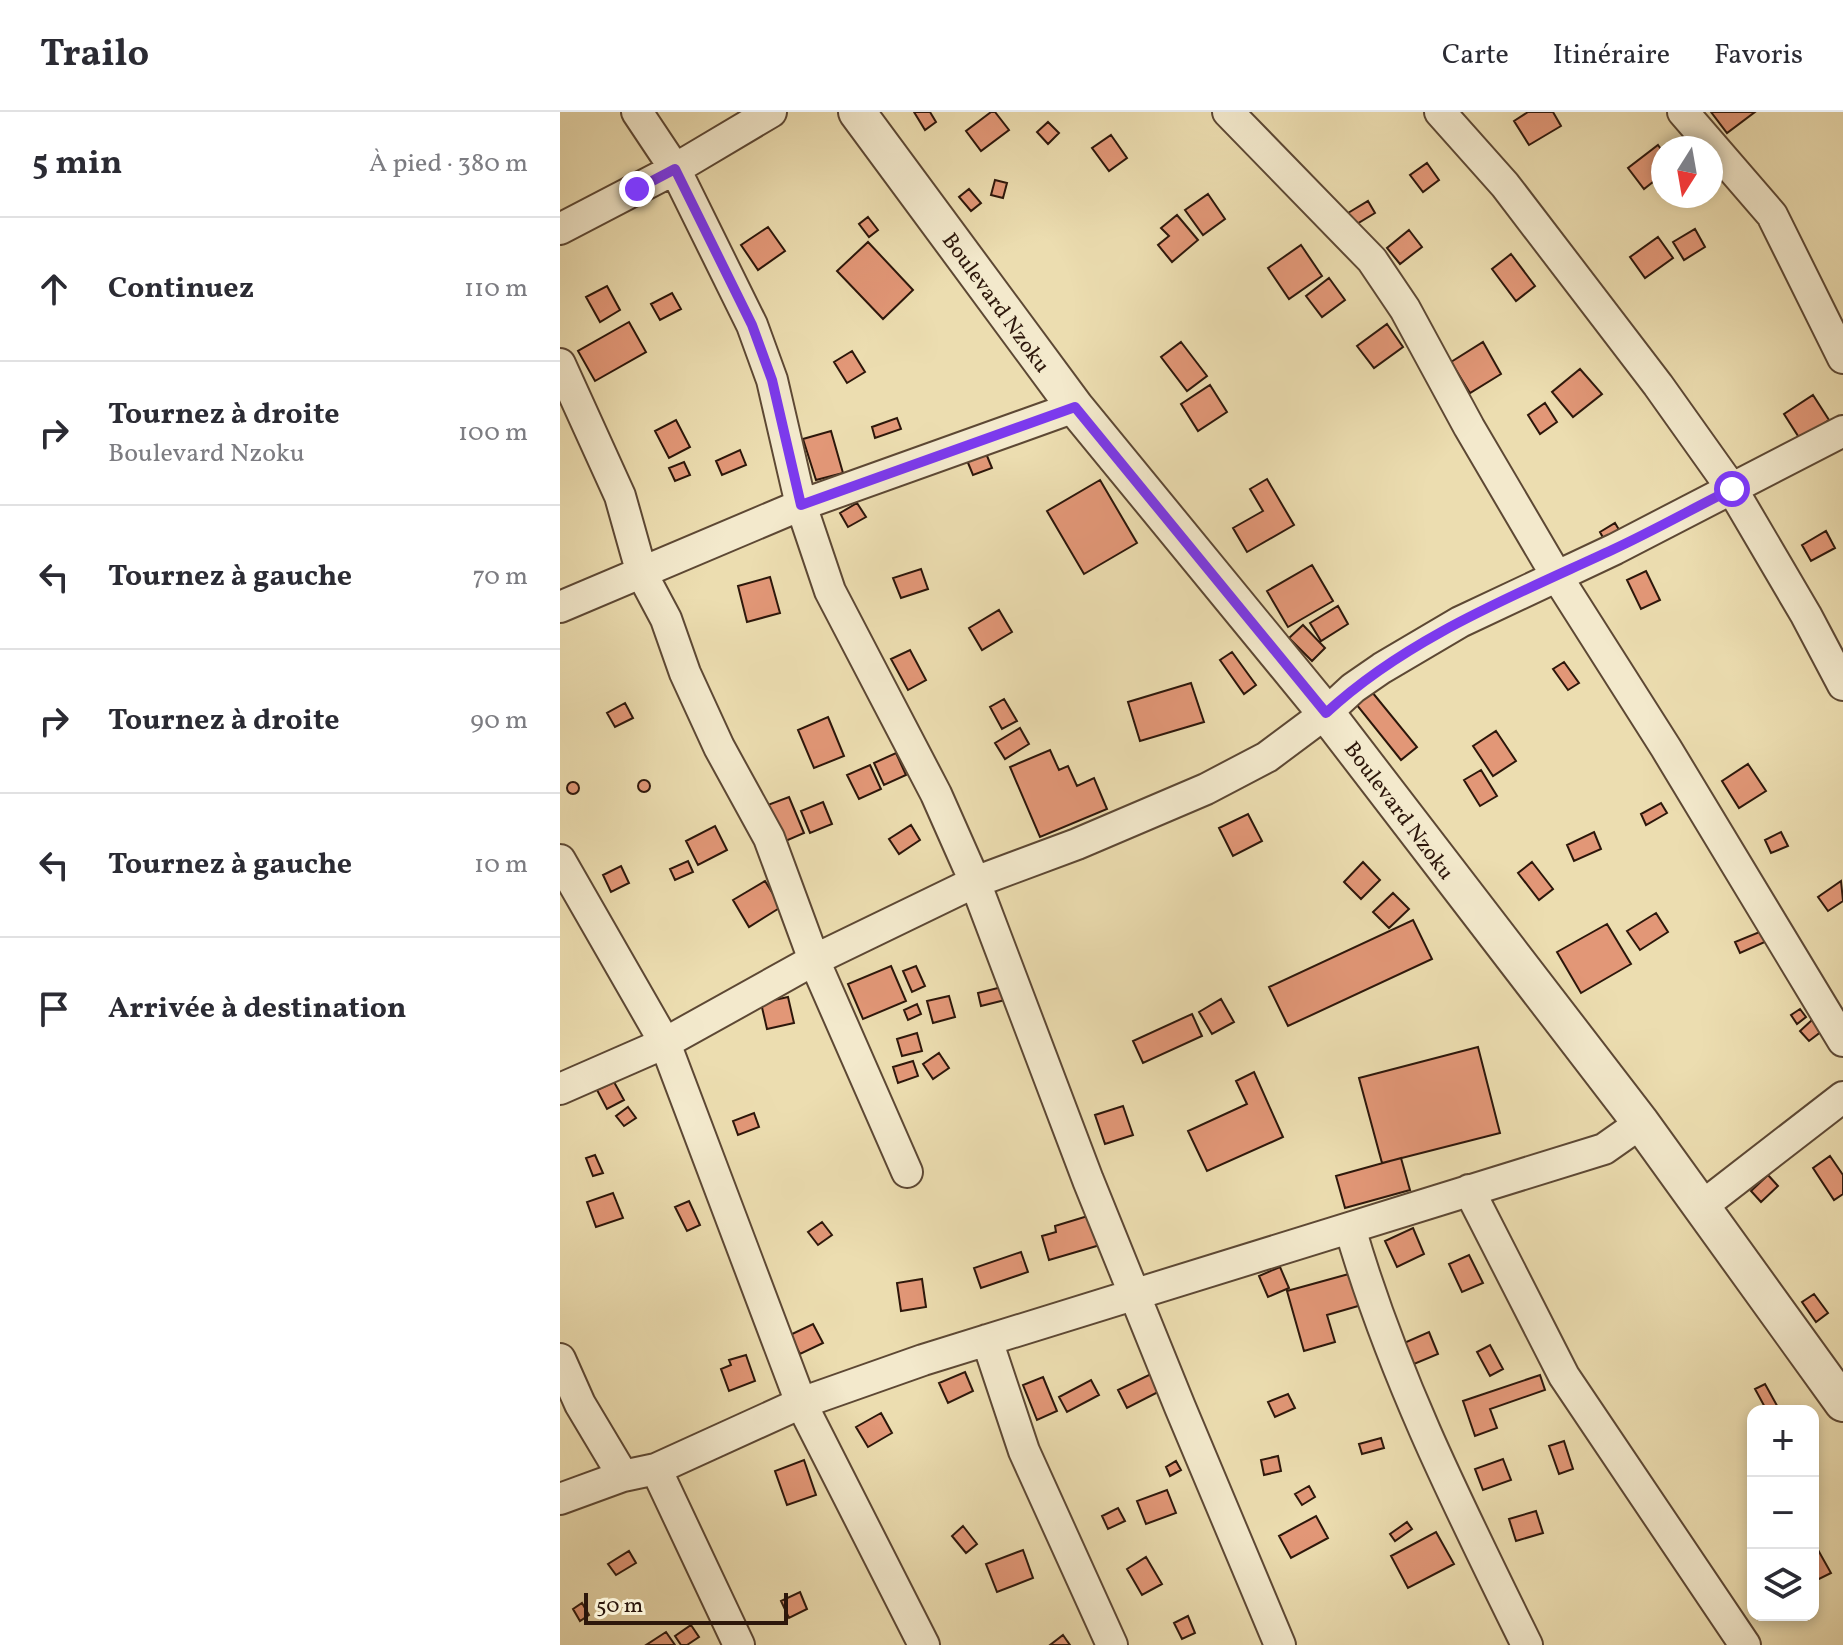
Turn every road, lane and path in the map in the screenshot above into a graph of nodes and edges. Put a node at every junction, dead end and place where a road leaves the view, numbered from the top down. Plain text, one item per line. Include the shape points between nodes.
1 (637, 112) edge
2 (771, 112) edge
3 (857, 112) edge
4 (1228, 112) edge
5 (1440, 112) edge
6 (1683, 112) edge
7 (675, 169) junction
8 (560, 229) edge
9 (1843, 358) edge
10 (560, 364) edge
11 (1075, 407) junction
12 (1843, 431) edge
13 (1732, 489) junction
14 (801, 505) junction
15 (642, 574) junction
16 (1556, 575) junction
17 (560, 607) edge
18 (1843, 685) edge
19 (1326, 713) junction
20 (560, 860) edge
21 (975, 882) junction
22 (814, 960) junction
23 (1843, 1041) edge
24 (665, 1043) junction
25 (560, 1089) edge
26 (1843, 1097) edge
27 (1641, 1123) junction
28 (907, 1172) dead end
29 (1469, 1190) junction
30 (1701, 1207) junction
31 (1350, 1228) junction
32 (1136, 1294) junction
33 (987, 1340) junction
34 (560, 1359) edge
35 (801, 1403) junction
36 (1843, 1403) edge
37 (656, 1469) junction
38 (623, 1476) junction
39 (560, 1499) edge
40 (739, 1645) edge
41 (924, 1645) edge
42 (1112, 1645) edge
43 (1280, 1645) edge
44 (1527, 1645) edge
45 (1745, 1645) edge

1 - 7 street
2 - 7 street
3 - 11 street, Boulevard Nzoku
4 - 16 street via 1372,260
5 - 13 street via 1505,185
6 - 9 street via 1772,215
7 - 8 street
7 - 14 street via 757,339
10 - 15 street via 620,496
11 - 14 street
11 - 19 street, Boulevard Nzoku
12 - 13 street
13 - 16 street
13 - 18 street
14 - 15 street
14 - 21 street via 830,591 936,794
15 - 17 street
15 - 22 street via 719,747 769,838
16 - 19 street via 1382,668
16 - 23 street
19 - 21 street via 1267,757 1206,789
19 - 27 street, Boulevard Nzoku
20 - 24 street
21 - 22 street
21 - 32 street
22 - 24 street
22 - 28 street
24 - 25 street
24 - 35 street
26 - 30 street
27 - 29 street via 1604,1149
27 - 30 street, Boulevard Nzoku
29 - 31 street
29 - 45 street via 1564,1376
30 - 36 street, Boulevard Nzoku
31 - 32 street
31 - 44 street via 1411,1404
32 - 33 street
32 - 43 street
33 - 35 street
33 - 42 street via 1024,1451
34 - 38 street
35 - 37 street
35 - 41 street
37 - 38 street
37 - 40 street
38 - 39 street

